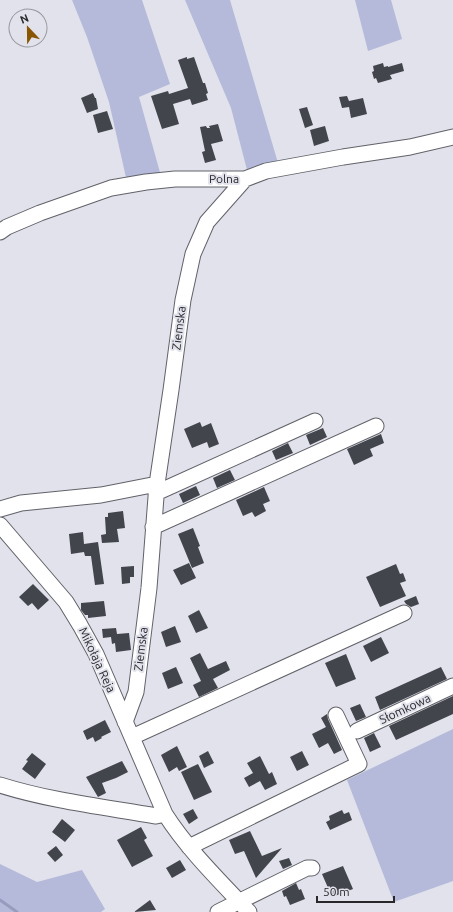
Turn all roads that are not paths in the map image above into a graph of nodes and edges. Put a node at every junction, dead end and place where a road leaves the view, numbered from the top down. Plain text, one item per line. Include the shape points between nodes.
1 (453, 137) edge
2 (245, 180) junction
3 (0, 232) edge
4 (315, 421) dead end
5 (376, 426) dead end
6 (156, 488) junction
7 (0, 509) edge
8 (0, 525) edge
9 (153, 527) junction
10 (404, 613) dead end
11 (453, 686) edge
12 (336, 715) dead end
13 (125, 722) junction
14 (357, 731) dead end
15 (132, 737) junction
16 (0, 785) edge
17 (165, 814) junction
18 (189, 847) junction
19 (312, 868) dead end
20 (244, 907) edge
21 (218, 912) edge

1 - 2 street, Polna via 410,147 266,171
2 - 3 street, Polna via 175,179 111,188 40,213
2 - 6 street, Ziemska via 207,222 193,254 183,300
4 - 6 street
5 - 9 street
6 - 7 street via 21,504
6 - 9 street, Ziemska
8 - 13 street, Mikołaja Reja via 66,602 96,654
9 - 13 street, Ziemska via 149,588 136,692
10 - 15 street
11 - 14 street, Słomkowa
12 - 18 street via 359,764
13 - 15 street, Mikołaja Reja
15 - 17 street, Mikołaja Reja
16 - 17 street via 31,795 72,803 156,816
17 - 18 street, Mikołaja Reja
18 - 20 street, Mikołaja Reja
19 - 20 street via 307,868
20 - 21 street

